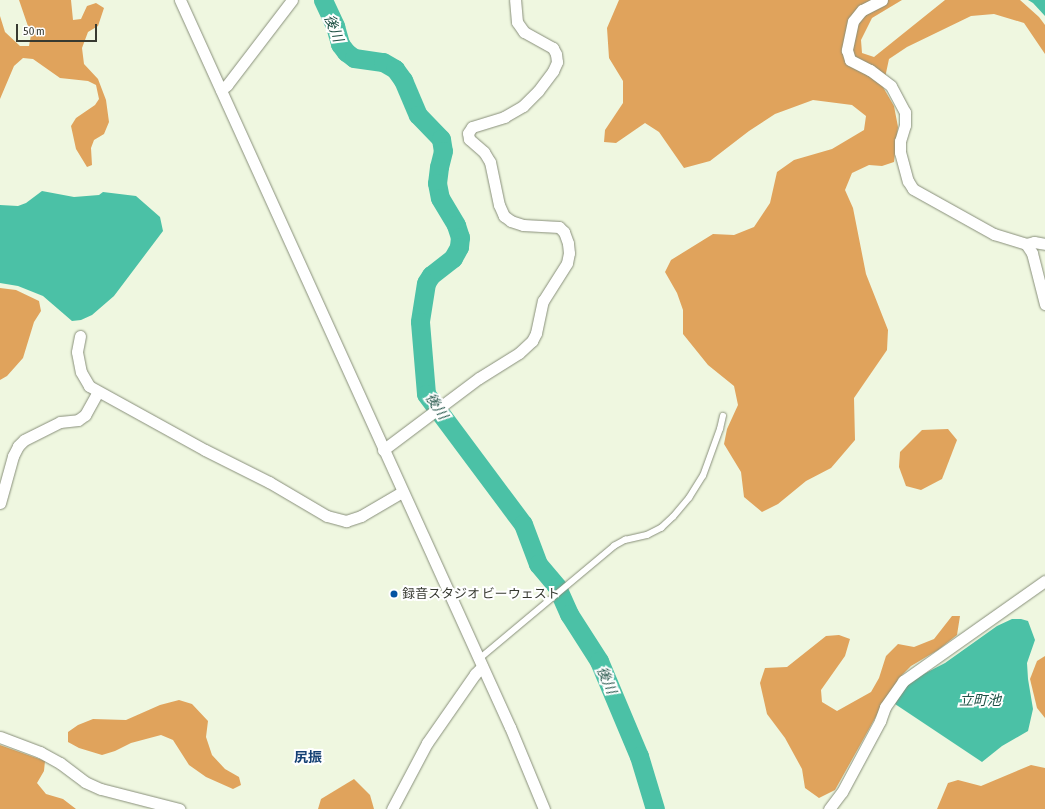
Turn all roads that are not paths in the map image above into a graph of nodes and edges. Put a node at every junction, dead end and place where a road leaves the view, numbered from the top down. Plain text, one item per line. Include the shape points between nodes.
1 (180, 0) edge
2 (292, 0) edge
3 (514, 0) edge
4 (882, 0) edge
5 (221, 90) junction
6 (1026, 244) junction
7 (1045, 244) edge
8 (1045, 304) edge
9 (80, 336) dead end
10 (98, 392) junction
11 (723, 416) dead end
12 (383, 450) junction
13 (402, 492) junction
14 (0, 503) edge
15 (1045, 581) edge
16 (480, 663) junction
17 (0, 737) edge
18 (179, 809) edge
19 (392, 809) edge
20 (544, 809) edge
21 (829, 809) edge

1 - 5 street
2 - 5 street
3 - 12 street via 517,22 524,32 552,48 557,62 538,91 523,106 504,117 472,127 468,133 469,139 484,152 490,162 499,205 504,216 522,225 559,227 568,243 567,263 542,301 532,341
4 - 6 street via 862,10 852,22 847,50 850,60 870,70 891,86 905,112 900,152 908,181 913,189 922,195 994,234
5 - 12 street
6 - 7 street
6 - 8 street via 1032,253
9 - 10 street via 77,352 81,372 89,386
10 - 13 street via 328,516 346,522
10 - 14 street via 85,415 78,420 60,422 24,440 18,446
11 - 16 lane via 703,476 690,498 673,517 661,528 647,535 614,546
12 - 13 street
13 - 16 street
15 - 21 street via 903,680 885,707 842,792
16 - 19 street via 427,743
16 - 20 street
17 - 18 street via 40,752 101,790

